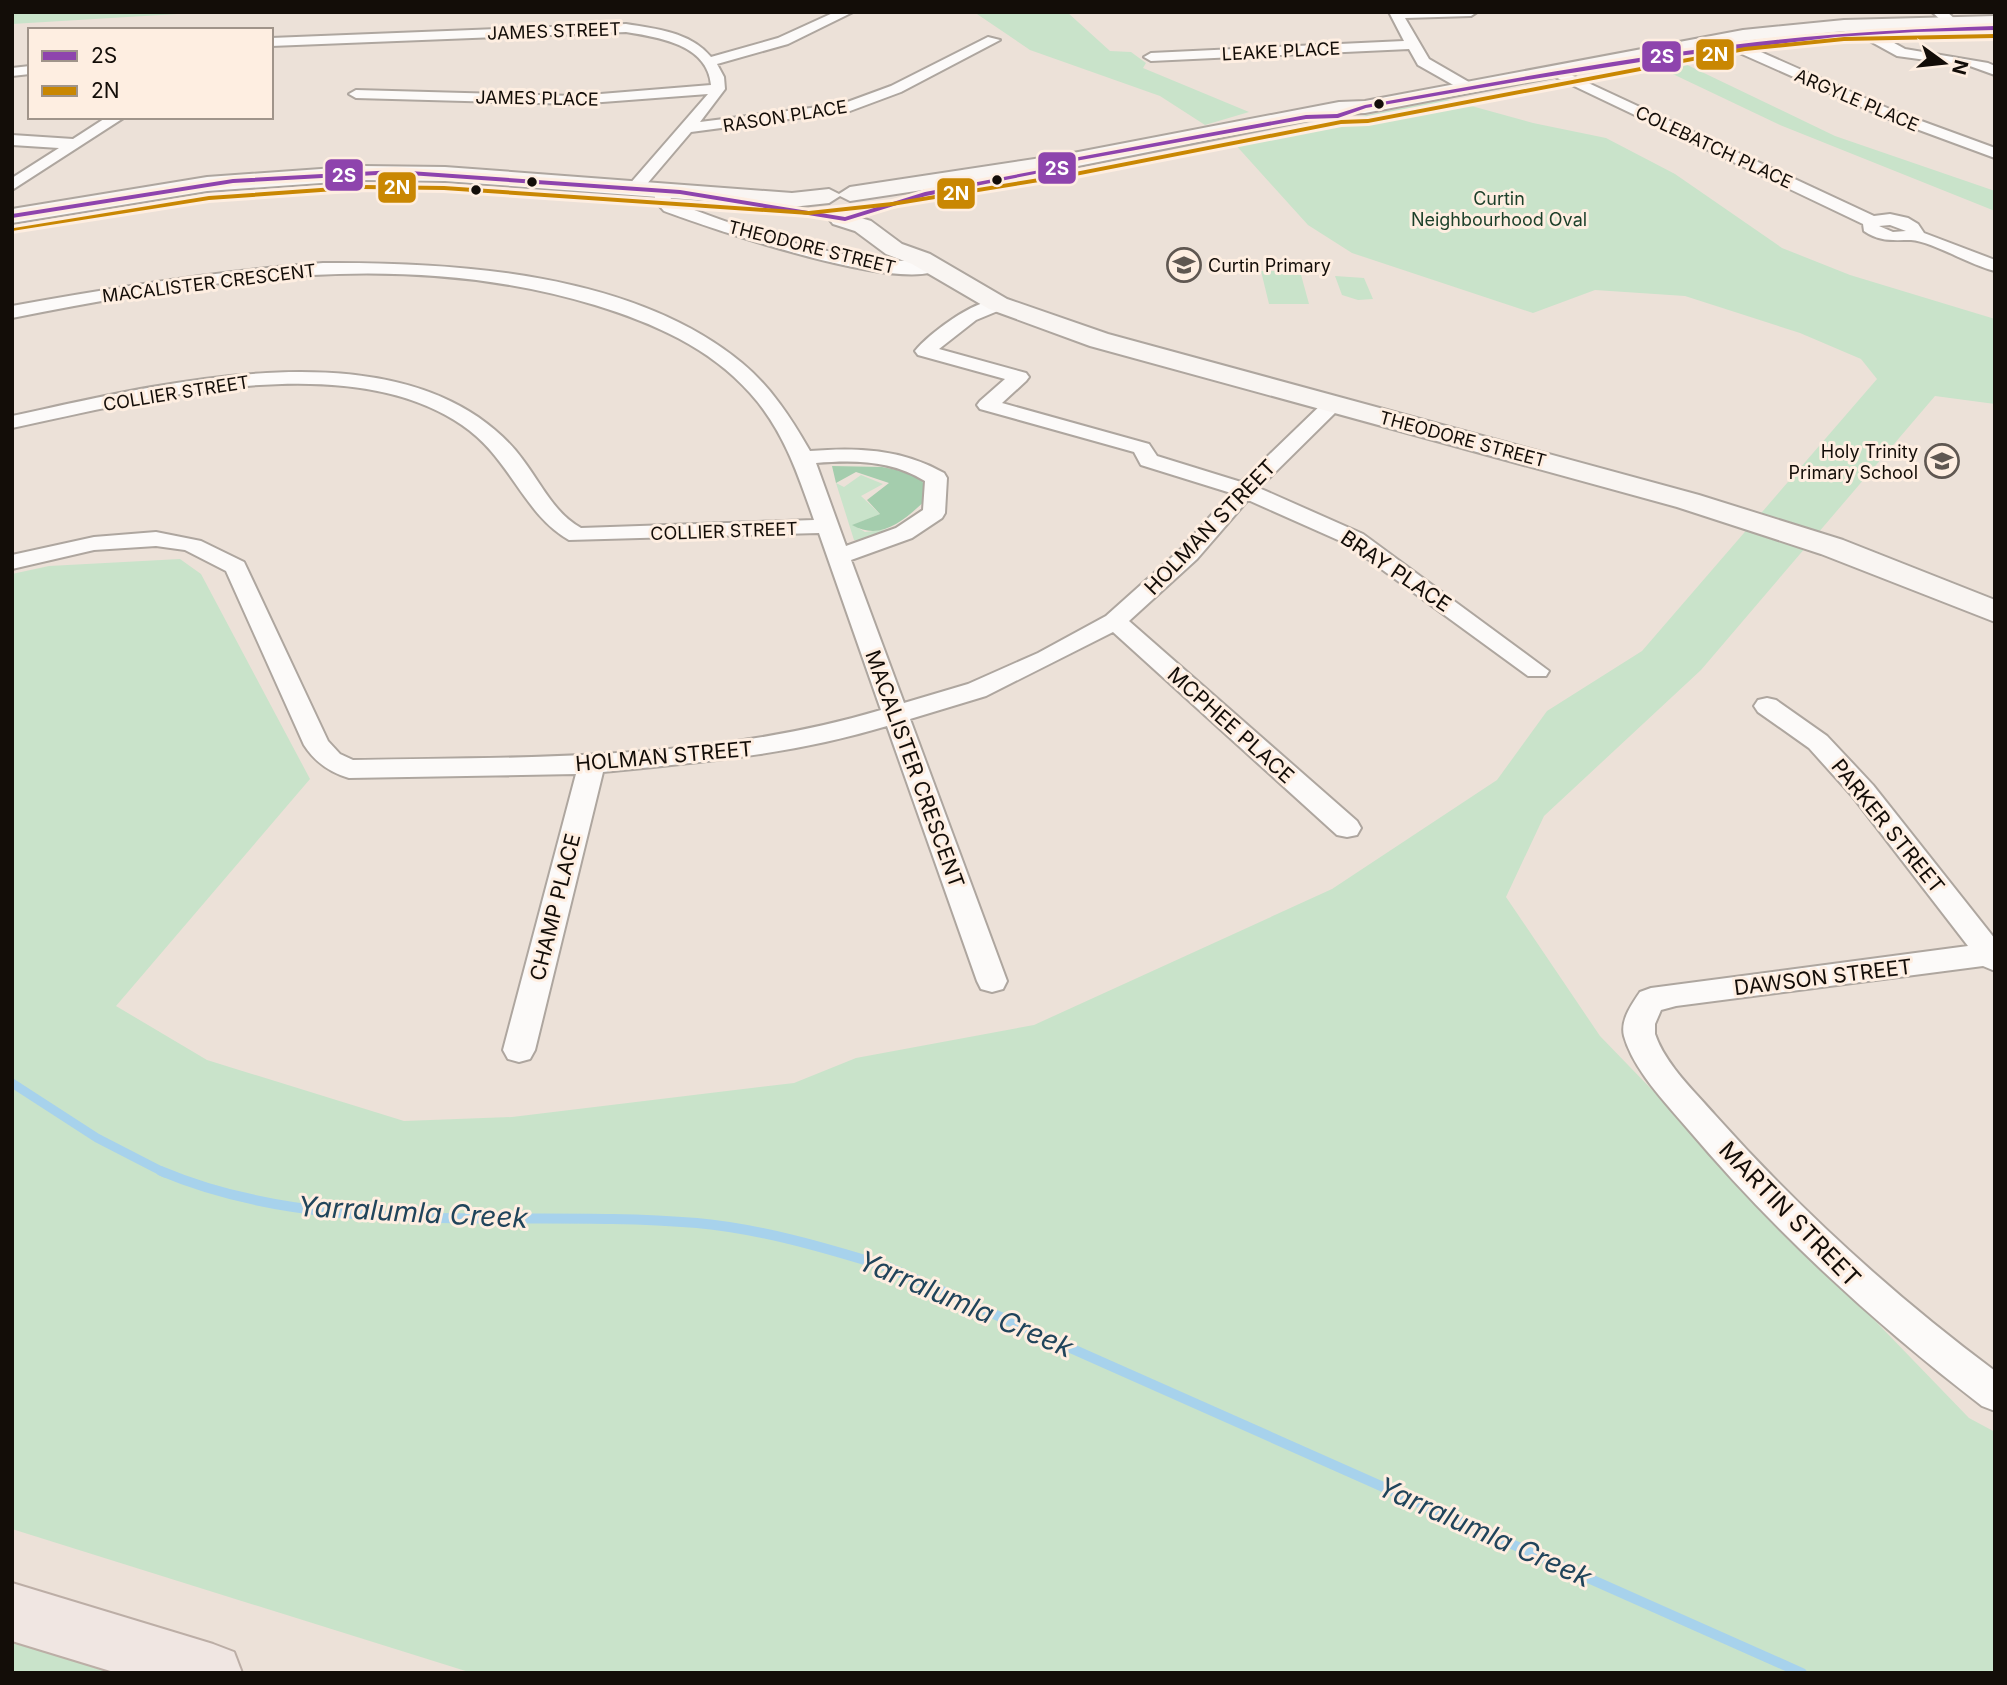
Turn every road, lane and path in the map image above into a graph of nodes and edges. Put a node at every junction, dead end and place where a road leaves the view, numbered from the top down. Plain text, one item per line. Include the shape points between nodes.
1 (847, 12) edge
2 (1471, 12) edge
3 (1395, 13) edge
4 (638, 17) dead end
5 (1949, 21) edge
6 (1995, 22) edge
7 (626, 28) junction
8 (1995, 28) edge
9 (1857, 29) junction
10 (993, 40) dead end
11 (273, 42) edge
12 (1728, 43) junction
13 (1410, 45) junction
14 (1151, 57) dead end
15 (1964, 58) junction
16 (1995, 58) edge
17 (709, 62) junction
18 (1995, 71) edge
19 (1556, 72) junction
20 (1469, 88) junction
21 (718, 89) junction
22 (356, 94) dead end
23 (115, 119) edge
24 (687, 128) junction
25 (12, 140) edge
26 (75, 144) junction
27 (1995, 153) edge
28 (1068, 160) junction
29 (12, 186) edge
30 (634, 189) junction
31 (671, 192) junction
32 (836, 207) junction
33 (872, 210) junction
34 (15, 213) edge
35 (928, 263) junction
36 (1995, 266) edge
37 (998, 304) junction
38 (12, 312) edge
39 (1332, 404) junction
40 (12, 422) edge
41 (803, 458) junction
42 (1245, 490) junction
43 (827, 526) junction
44 (838, 557) junction
45 (12, 562) edge
46 (1995, 612) edge
47 (1115, 621) junction
48 (1537, 671) dead end
49 (1767, 706) dead end
50 (896, 715) junction
51 (592, 765) junction
52 (1347, 828) dead end
53 (1993, 956) edge
54 (992, 981) dead end
55 (1651, 1000) joint
56 (519, 1050) dead end
57 (1995, 1394) edge
58 (12, 1612) edge
59 (213, 1673) edge

1 - 17 street via 783,41
2 - 3 street
3 - 13 street
4 - 7 street
5 - 6 main road
5 - 8 main road
5 - 9 main road
7 - 11 street, JAMES STREET
7 - 17 street, JAMES STREET via 695,45
9 - 12 main road
9 - 15 street via 1900,53
10 - 24 street, RASON PLACE via 896,89 845,108
12 - 19 main road
12 - 27 street, ARGYLE PLACE via 1889,114
13 - 14 street, LEAKE PLACE
13 - 20 street via 1423,62
15 - 16 street
15 - 18 street
17 - 21 street
19 - 20 main road
19 - 36 street, COLEBATCH PLACE via 1872,222 1899,221 1915,229 1914,235
20 - 28 main road via 1338,116 1306,117
21 - 22 street, JAMES PLACE via 576,100
21 - 24 street
23 - 26 street
24 - 30 street
25 - 26 street
26 - 29 street
28 - 32 main road
28 - 33 main road via 1063,167 925,194
30 - 31 main road, THEODORE STREET
30 - 34 main road, THEODORE STREET via 431,174 338,173 207,184
31 - 32 main road, THEODORE STREET
31 - 35 street, THEODORE STREET via 663,201 670,207 765,238 901,270
32 - 33 main road via 859,217
32 - 35 main road, THEODORE STREET via 903,254
33 - 35 main road, THEODORE STREET via 879,222 917,247
35 - 37 main road, THEODORE STREET
37 - 39 main road, THEODORE STREET via 1100,340
37 - 42 street, BRAY PLACE via 969,316 925,351 1019,377 987,405 1142,448 1149,460
38 - 41 street, MACALISTER CRESCENT via 168,285 316,270 444,272 539,284 603,299 710,348 748,378 776,410
39 - 42 street, HOLMAN STREET
39 - 46 main road, THEODORE STREET via 1789,532
40 - 43 street, COLLIER STREET via 191,387 291,379 366,384 456,411 510,457 559,527 577,535
41 - 43 street, MACALISTER CRESCENT
41 - 44 street via 892,459 920,466 936,478 934,513 904,533
42 - 47 street, HOLMAN STREET via 1189,554
42 - 48 street, BRAY PLACE via 1355,539
43 - 44 street, MACALISTER CRESCENT
44 - 50 street, MACALISTER CRESCENT
45 - 51 street, HOLMAN STREET via 95,543 136,539 178,541 236,567 317,745 331,760 349,769
47 - 50 street, HOLMAN STREET via 977,690
47 - 52 street, MCPHEE PLACE
49 - 53 street, PARKER STREET via 1818,742 1863,791
50 - 51 street, HOLMAN STREET via 821,737 752,749
50 - 54 street, MACALISTER CRESCENT
51 - 56 street, CHAMP PLACE
53 - 55 street, DAWSON STREET
55 - 57 street, MARTIN STREET via 1640,1016 1640,1037 1683,1100 1763,1194 1863,1289
58 - 59 highway

